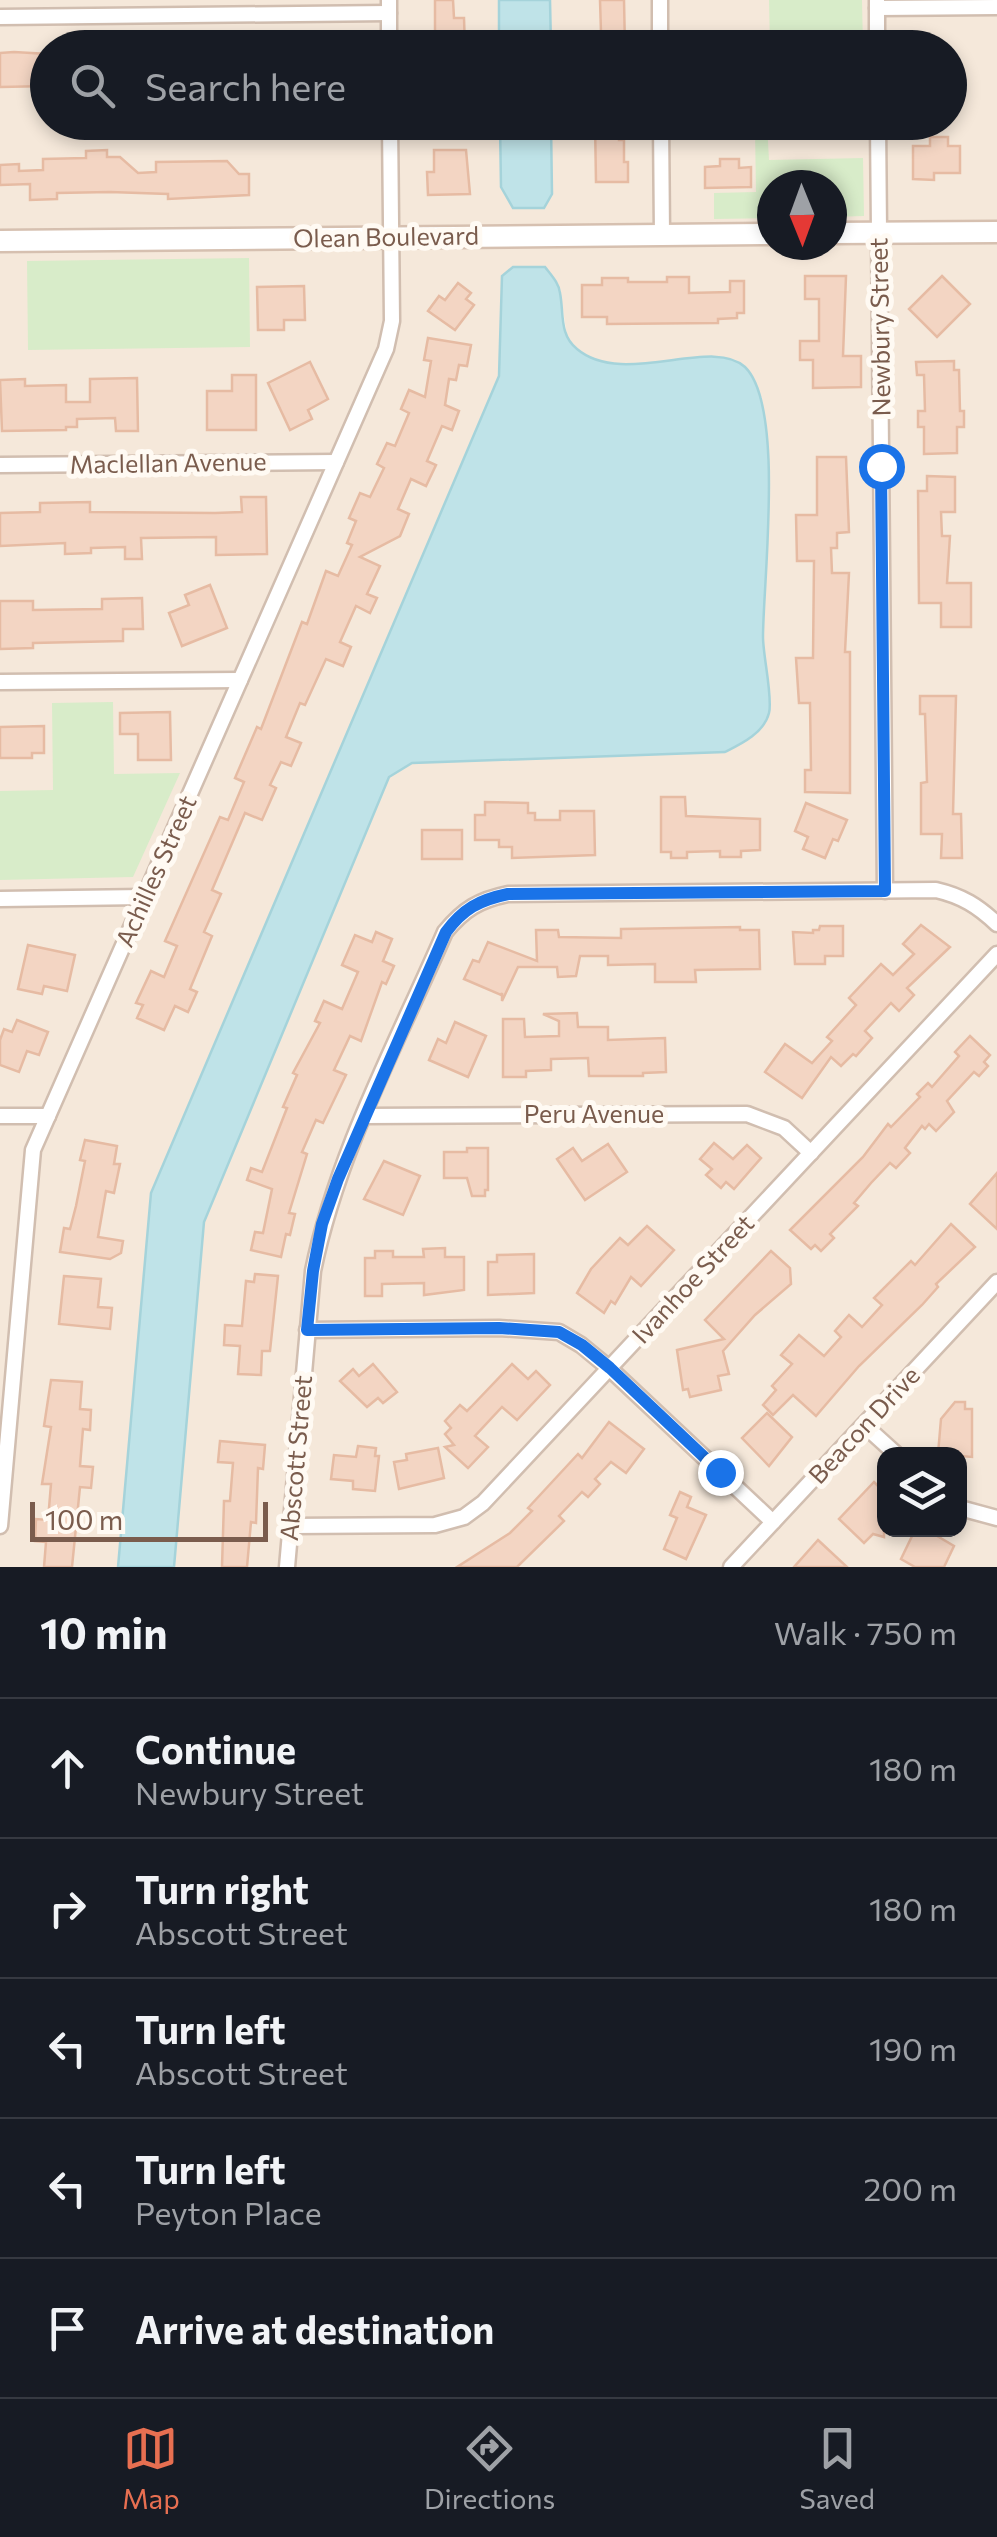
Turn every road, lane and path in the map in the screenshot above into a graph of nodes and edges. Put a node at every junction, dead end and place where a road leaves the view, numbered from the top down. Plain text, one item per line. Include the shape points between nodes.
1 (660, 0) edge
2 (877, 4) edge
3 (389, 6) edge
4 (997, 8) edge
5 (0, 17) edge
6 (660, 30) edge
7 (877, 30) edge
8 (390, 140) edge
9 (661, 140) edge
10 (878, 140) edge
11 (997, 232) edge
12 (847, 233) edge
13 (879, 233) junction
14 (757, 234) edge
15 (662, 235) junction
16 (391, 237) junction
17 (0, 241) edge
18 (336, 462) junction
19 (0, 465) edge
20 (240, 680) junction
21 (0, 682) edge
22 (885, 891) junction
23 (144, 897) junction
24 (0, 898) edge
25 (997, 924) edge
26 (997, 954) edge
27 (0, 1116) edge
28 (48, 1116) junction
29 (365, 1116) junction
30 (810, 1153) junction
31 (997, 1282) edge
32 (307, 1330) junction
33 (610, 1368) junction
34 (864, 1424) junction
35 (889, 1447) edge
36 (967, 1510) edge
37 (997, 1518) edge
38 (773, 1522) junction
39 (0, 1526) edge
40 (290, 1526) junction
41 (287, 1567) edge
42 (730, 1567) edge

1 - 6 street
2 - 4 street
2 - 7 street
3 - 5 street
8 - 16 street, Achilles Street
9 - 15 street
10 - 13 street, Newbury Street
11 - 13 street
12 - 13 street
13 - 22 street, Newbury Street
14 - 15 street, Olean Boulevard
15 - 16 street, Olean Boulevard
16 - 17 street, Olean Boulevard
16 - 18 street, Achilles Street via 386,349
18 - 19 street, Maclellan Avenue
18 - 20 street, Achilles Street
20 - 21 street
20 - 23 street, Achilles Street
22 - 25 street, Abscott Street via 957,895
22 - 29 street, Abscott Street via 508,894 481,900 446,932
23 - 24 street
23 - 28 street, Achilles Street
26 - 30 street, Ivanhoe Street
27 - 28 street
28 - 39 street, Achilles Street via 33,1150
29 - 30 street, Peru Avenue via 747,1114 784,1128
29 - 32 street, Abscott Street via 322,1224
30 - 33 street, Ivanhoe Street
31 - 34 street, Beacon Drive
32 - 33 street via 559,1332
32 - 40 street, Abscott Street
33 - 38 street
33 - 40 street, Ivanhoe Street via 464,1517 435,1525
34 - 35 street
34 - 38 street, Beacon Drive
36 - 37 street
38 - 42 street, Beacon Drive
40 - 41 street, Abscott Street

